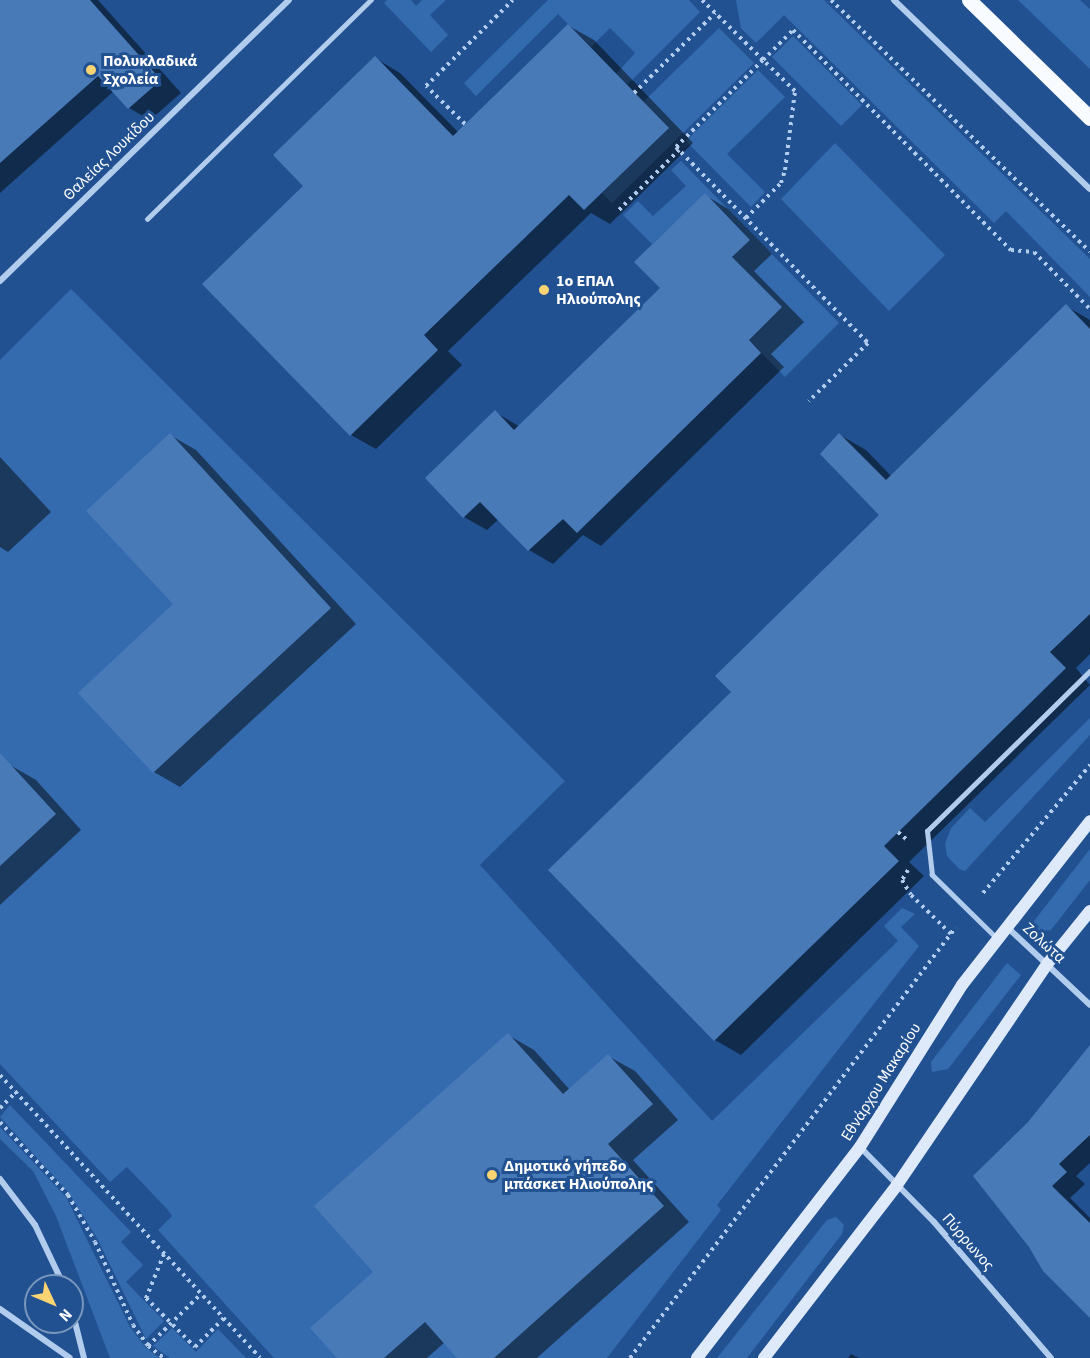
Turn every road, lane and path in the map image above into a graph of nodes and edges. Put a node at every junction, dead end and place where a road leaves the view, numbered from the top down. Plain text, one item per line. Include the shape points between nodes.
1 (289, 0) edge
2 (372, 0) edge
3 (513, 0) edge
4 (702, 0) edge
5 (831, 0) edge
6 (894, 0) edge
7 (969, 0) edge
8 (715, 13) junction
9 (763, 60) junction
10 (634, 93) dead end
11 (1090, 118) edge
12 (465, 124) dead end
13 (680, 150) junction
14 (1090, 189) edge
15 (619, 210) dead end
16 (746, 218) junction
17 (147, 219) dead end
18 (1090, 252) edge
19 (0, 281) edge
20 (1090, 309) edge
21 (808, 401) dead end
22 (1090, 671) edge
23 (1090, 765) edge
24 (1090, 821) edge
25 (1090, 910) edge
26 (969, 911) junction
27 (1005, 926) junction
28 (996, 938) junction
29 (1048, 963) junction
30 (1090, 1005) edge
31 (0, 1075) edge
32 (16, 1092) junction
33 (0, 1108) edge
34 (0, 1122) edge
35 (860, 1147) junction
36 (0, 1179) edge
37 (897, 1185) junction
38 (165, 1254) junction
39 (58, 1274) edge
40 (201, 1294) junction
41 (0, 1309) edge
42 (224, 1318) junction
43 (171, 1323) junction
44 (78, 1334) edge
45 (148, 1346) junction
46 (70, 1358) edge
47 (84, 1358) edge
48 (164, 1358) edge
49 (260, 1358) edge
50 (630, 1358) edge
51 (697, 1358) edge
52 (764, 1358) edge
53 (1052, 1358) edge

1 - 19 street, Θαλείας Λουκίδου
2 - 17 lane
3 - 12 path via 426,86
4 - 8 path
5 - 18 path
6 - 14 street
7 - 11 main road
8 - 9 path
8 - 10 path
9 - 13 path via 676,147
9 - 16 path via 795,91 795,102 781,183
9 - 20 path via 793,30 1011,250 1034,252
13 - 15 path
13 - 16 path
16 - 21 path via 868,343
22 - 26 lane via 927,831 932,875
23 - 26 path
24 - 27 street, Εθνάρχου Μακαρίου
25 - 29 street
26 - 28 lane
26 - 50 path
27 - 28 street, Εθνάρχου Μακαρίου
27 - 29 street, Ζολώτα
28 - 35 street, Εθνάρχου Μακαρίου
29 - 30 street, Ζολώτα
29 - 37 street
31 - 32 path
32 - 33 path
32 - 38 path
34 - 45 path via 68,1195 95,1242 133,1325
35 - 37 street, Πύρρωνος
35 - 51 street, Εθνάρχου Μακαρίου
36 - 39 street via 34,1225
37 - 52 street
37 - 53 street, Πύρρωνος
38 - 40 path
38 - 43 path via 146,1298
40 - 42 path
40 - 43 path
41 - 46 street
42 - 43 path via 195,1347
42 - 49 path
43 - 45 path
44 - 47 street
45 - 48 path

